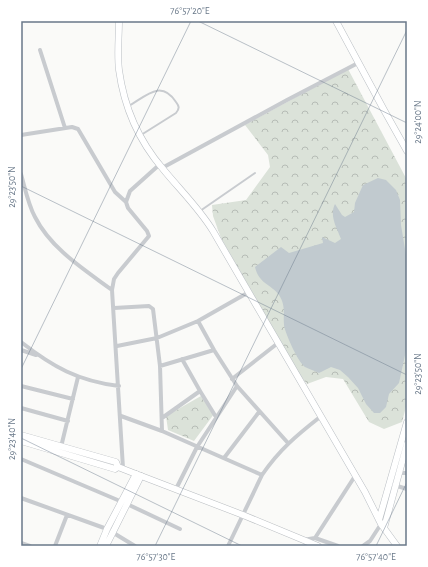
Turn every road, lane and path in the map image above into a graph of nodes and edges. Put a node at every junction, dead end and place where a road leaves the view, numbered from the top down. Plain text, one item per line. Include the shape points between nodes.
1 (119, 21) edge
2 (336, 21) edge
3 (40, 50) dead end
4 (358, 63) junction
5 (128, 107) junction
6 (65, 128) junction
7 (21, 135) edge
8 (140, 135) junction
9 (407, 151) edge
10 (160, 166) junction
11 (255, 173) dead end
12 (21, 174) edge
13 (126, 202) junction
14 (199, 211) junction
15 (112, 290) junction
16 (249, 292) junction
17 (114, 308) junction
18 (198, 321) junction
19 (157, 338) junction
20 (21, 342) edge
21 (278, 343) junction
22 (117, 346) junction
23 (21, 350) edge
24 (214, 350) junction
25 (40, 356) junction
26 (182, 359) junction
27 (160, 366) junction
28 (78, 377) junction
29 (232, 379) junction
30 (21, 386) edge
31 (119, 386) junction
32 (237, 386) junction
33 (200, 391) junction
34 (73, 399) junction
35 (21, 408) edge
36 (259, 412) junction
37 (120, 416) junction
38 (216, 417) junction
39 (320, 417) junction
40 (162, 418) junction
41 (68, 421) junction
42 (407, 422) edge
43 (162, 431) junction
44 (21, 434) edge
45 (21, 441) edge
46 (288, 443) junction
47 (407, 444) edge
48 (197, 447) junction
49 (60, 449) junction
50 (224, 458) junction
51 (21, 459) edge
52 (121, 467) junction
53 (399, 473) junction
54 (407, 473) edge
55 (139, 475) junction
56 (262, 475) junction
57 (355, 476) junction
58 (392, 484) junction
59 (176, 489) junction
60 (407, 489) edge
61 (21, 498) edge
62 (124, 503) junction
63 (67, 515) junction
64 (243, 515) junction
65 (381, 524) junction
66 (180, 528) dead end
67 (107, 529) junction
68 (113, 532) junction
69 (315, 538) junction
70 (303, 540) junction
71 (21, 543) edge
72 (30, 546) edge
73 (55, 546) edge
74 (100, 546) edge
75 (106, 546) edge
76 (135, 546) edge
77 (228, 546) edge
78 (308, 546) edge
79 (318, 546) edge
80 (338, 546) edge
81 (363, 546) edge
82 (397, 546) edge

1 - 5 street via 119,69
2 - 4 street
3 - 6 street
4 - 9 street
4 - 10 street
5 - 8 street
5 - 8 lane via 160,90 169,92 179,106 176,113
6 - 7 street
6 - 13 street via 74,127 79,130 115,192
8 - 10 street
10 - 13 street via 130,191
10 - 14 street
11 - 14 lane
12 - 15 street via 34,215 46,235
13 - 15 street via 149,236 118,272
14 - 16 street via 214,231
15 - 17 street
16 - 18 street
16 - 21 street
17 - 19 street via 151,307 154,311
17 - 22 street
18 - 19 street
18 - 24 street
19 - 22 street
19 - 27 street
20 - 25 street
21 - 29 street
21 - 39 street
22 - 31 street
23 - 25 street
24 - 26 street
24 - 29 street
25 - 28 street
26 - 27 street
26 - 33 street
27 - 40 street
28 - 31 street
28 - 34 street
29 - 32 street
30 - 34 street
31 - 37 street
32 - 36 street
32 - 38 street
33 - 38 street
33 - 40 street
34 - 41 street
35 - 41 street
36 - 46 street
36 - 50 street
37 - 43 street
37 - 52 street
38 - 48 street
39 - 46 street
39 - 57 street
40 - 43 street
41 - 49 street
42 - 58 street
43 - 48 street
44 - 49 street
45 - 49 street
46 - 56 street
47 - 53 street
48 - 50 street
48 - 59 street
49 - 52 street via 115,470
50 - 56 street
51 - 62 street
52 - 55 street
53 - 54 street
53 - 58 street
55 - 59 street
55 - 62 street
56 - 64 street
57 - 65 street
57 - 69 street
58 - 60 street
58 - 65 street
58 - 65 street
59 - 64 street
61 - 63 street
62 - 66 street
62 - 67 street
62 - 68 street
63 - 67 street
63 - 73 street
64 - 70 street
64 - 77 street
65 - 81 street via 370,541
65 - 82 street
67 - 68 street
67 - 74 street
68 - 75 street
68 - 76 street
69 - 70 street
69 - 80 street
70 - 78 street
70 - 79 street
71 - 72 street

